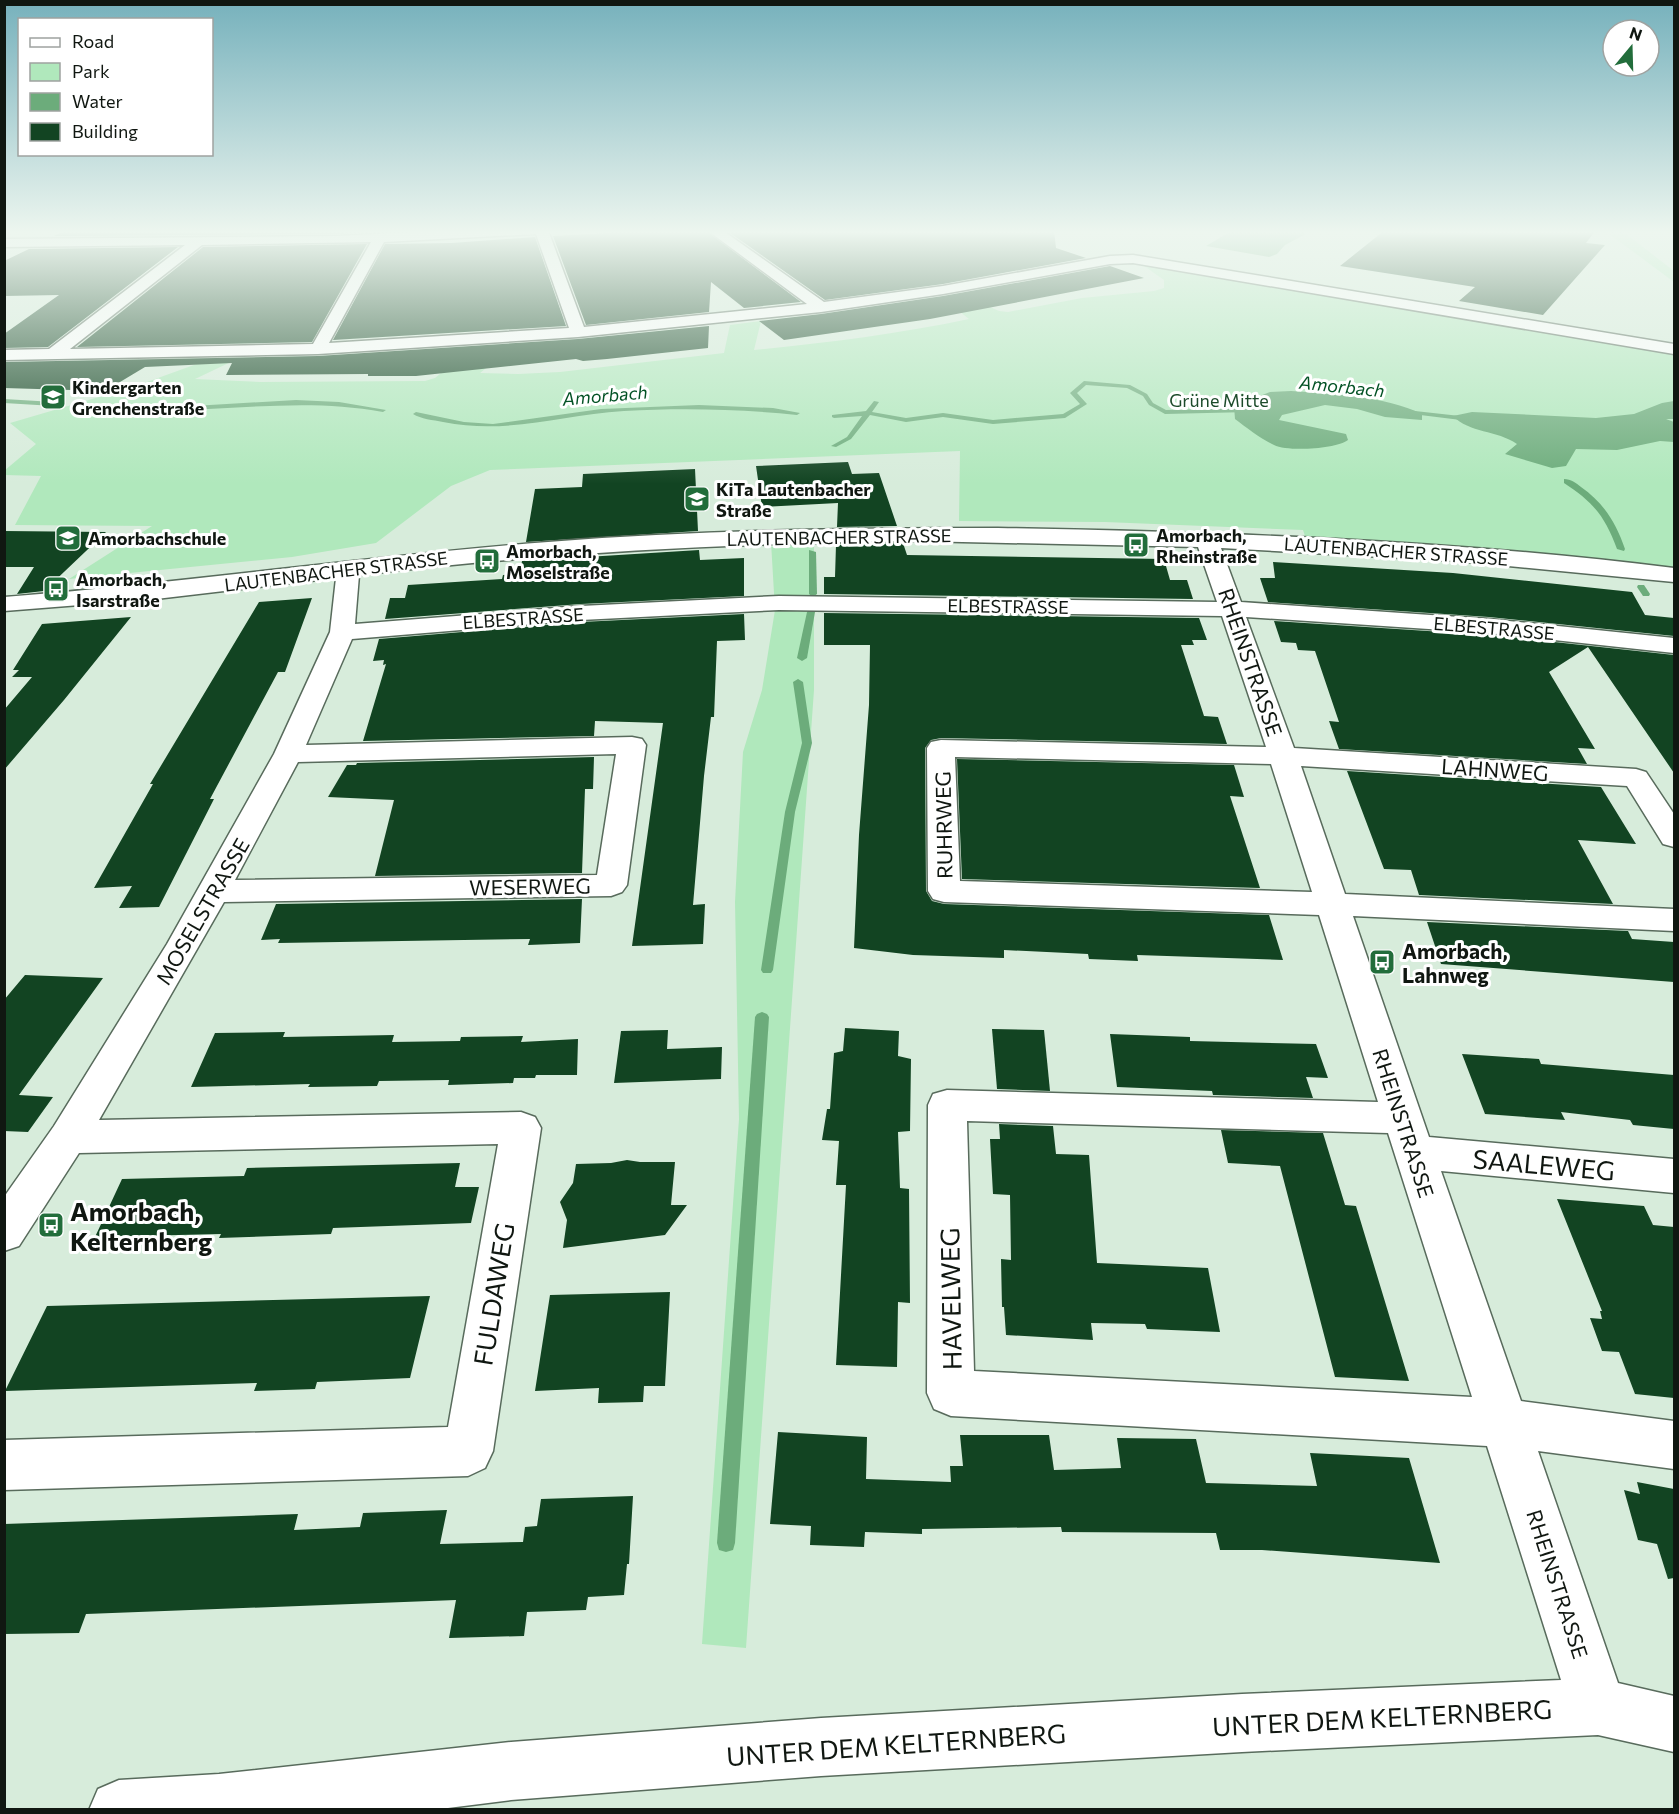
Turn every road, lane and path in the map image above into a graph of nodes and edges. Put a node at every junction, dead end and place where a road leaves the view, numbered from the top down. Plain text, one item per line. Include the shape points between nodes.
1 (104, 315) edge
2 (337, 315) edge
3 (572, 315) edge
4 (754, 315) edge
5 (1469, 315) edge
6 (578, 332) junction
7 (318, 349) junction
8 (1674, 349) edge
9 (4, 355) edge
10 (52, 355) junction
11 (1208, 540) junction
12 (348, 568) junction
13 (1674, 575) edge
14 (1233, 609) junction
15 (13, 610) edge
16 (342, 632) junction
17 (1674, 645) edge
18 (288, 754) junction
19 (1283, 756) junction
20 (1674, 837) edge
21 (216, 891) junction
22 (1332, 904) junction
23 (1674, 920) edge
24 (1408, 1135) junction
25 (68, 1137) junction
26 (1674, 1176) edge
27 (4, 1233) edge
28 (1504, 1423) junction
29 (1674, 1445) edge
30 (4, 1465) edge
31 (1598, 1707) junction
32 (1674, 1724) edge
33 (119, 1809) edge

1 - 10 street
2 - 7 street
3 - 6 street
4 - 6 street
5 - 8 street
6 - 7 street
7 - 10 street
9 - 10 street
11 - 12 street, LAUTENBACHER STRASSE via 1032,534 789,536 596,545
11 - 13 street, LAUTENBACHER STRASSE via 1443,553
11 - 14 street, RHEINSTRASSE
12 - 15 street, LAUTENBACHER STRASSE
12 - 16 street, MOSELSTRASSE
14 - 16 street, ELBESTRASSE via 779,603 581,613
14 - 17 street, ELBESTRASSE via 1489,626
14 - 19 street, RHEINSTRASSE
16 - 18 street, MOSELSTRASSE
18 - 21 street, MOSELSTRASSE
18 - 21 street, WESERWEG via 632,745 611,885
19 - 20 street, LAHNWEG via 1636,778
19 - 22 street, RHEINSTRASSE
19 - 22 street, RUHRWEG via 941,748 944,891
21 - 25 street, MOSELSTRASSE
22 - 23 street
22 - 24 street, RHEINSTRASSE
24 - 26 street, SAALEWEG
24 - 28 street, RHEINSTRASSE
24 - 28 street, HAVELWEG via 947,1105 951,1394
25 - 27 street, MOSELSTRASSE
25 - 30 street, FULDAWEG via 521,1128 468,1451
28 - 29 street
28 - 31 street, RHEINSTRASSE
31 - 32 street, UNTER DEM KELTERNBERG
31 - 33 street, UNTER DEM KELTERNBERG via 821,1747 511,1771 219,1804

